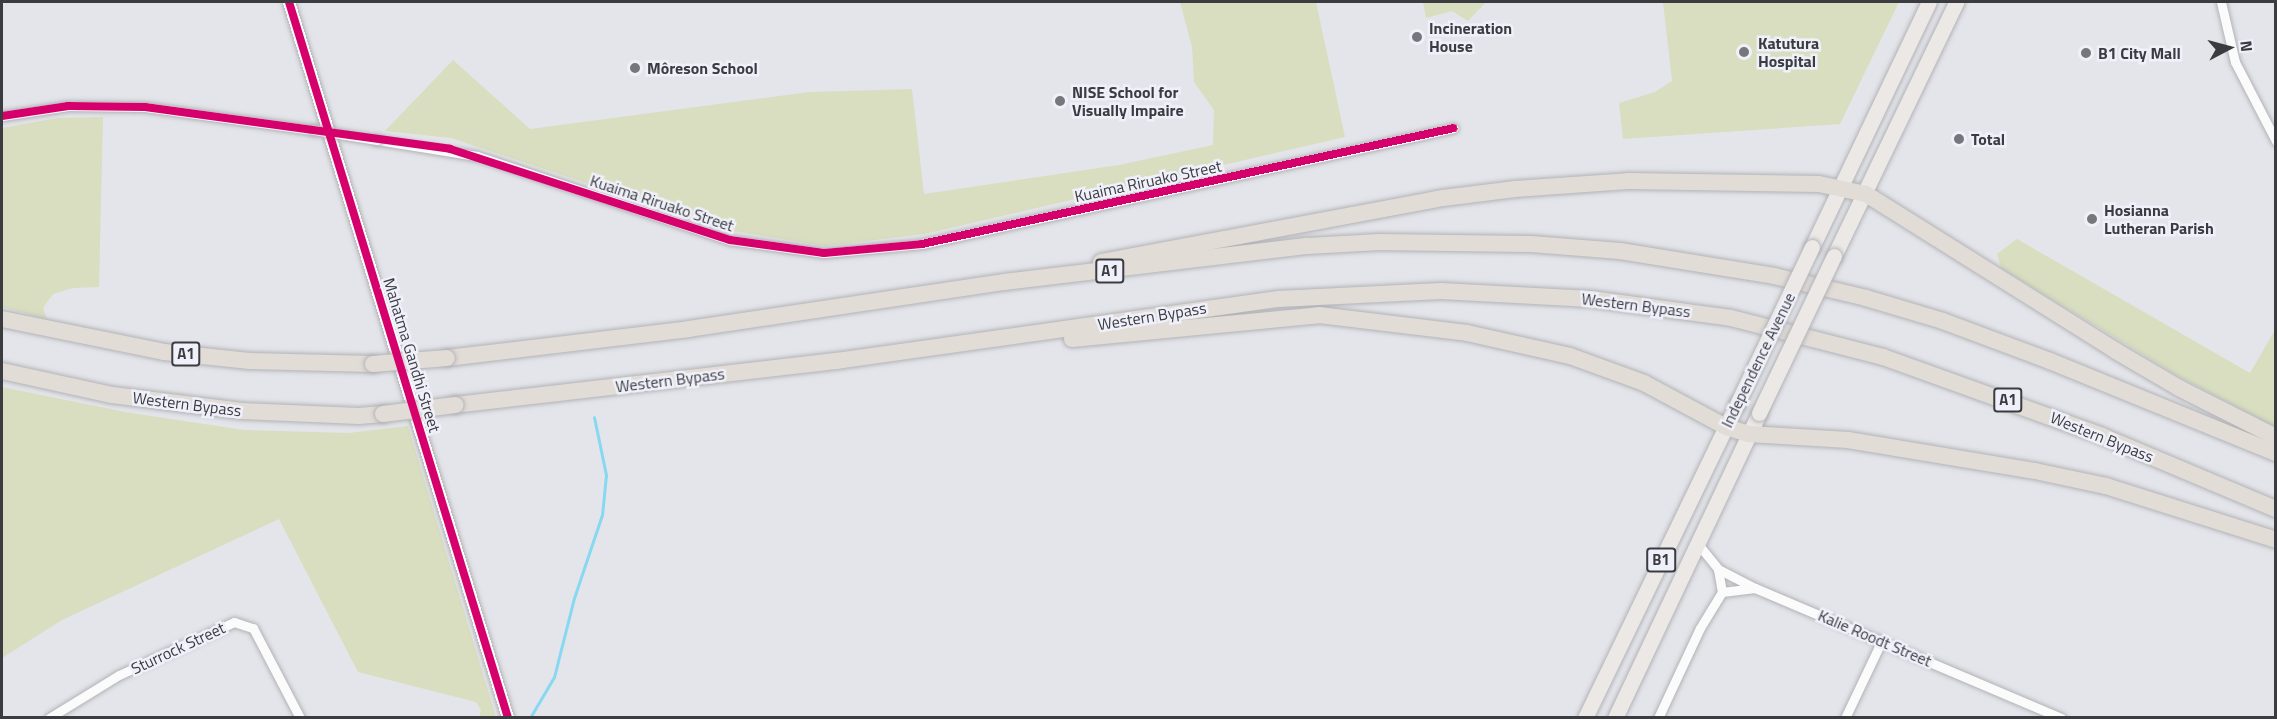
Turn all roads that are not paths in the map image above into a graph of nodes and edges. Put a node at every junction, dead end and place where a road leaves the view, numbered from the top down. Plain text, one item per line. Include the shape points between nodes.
1 (289, 2) edge
2 (1929, 2) edge
3 (1956, 2) edge
4 (2221, 2) edge
5 (2, 116) edge
6 (1454, 128) dead end
7 (2276, 141) edge
8 (1840, 187) junction
9 (1866, 194) junction
10 (1004, 282) junction
11 (2, 319) edge
12 (1001, 340) junction
13 (2, 371) edge
14 (1726, 427) junction
15 (1749, 434) junction
16 (2276, 437) edge
17 (2276, 453) edge
18 (2276, 509) edge
19 (2276, 540) edge
20 (1698, 544) junction
21 (1718, 568) junction
22 (1755, 588) junction
23 (1722, 591) junction
24 (1882, 640) junction
25 (48, 717) edge
26 (300, 717) edge
27 (508, 717) edge
28 (1585, 717) edge
29 (1615, 717) edge
30 (1658, 717) edge
31 (1845, 717) edge
32 (2062, 717) edge

1 - 27 street, Mahatma Gandhi Street
2 - 8 main road, Independence Avenue
3 - 9 main road, Independence Avenue
4 - 7 street via 2235,62
5 - 6 street, Kuaima Riruako Street, bridge via 68,105 145,107 477,156 730,240 824,253 922,244
8 - 9 highway
8 - 10 highway via 1716,180 1515,189 1392,207
8 - 14 main road, Independence Avenue / B1, bridge
9 - 15 main road, Independence Avenue / B1, bridge
9 - 16 highway via 2116,351
10 - 11 highway, A1, bridge via 678,331 373,364 250,361 164,352
10 - 17 highway, A1 via 1308,246 1378,242 1531,244 1620,251 1774,276 1943,321
12 - 13 highway, Western Bypass / A1, bridge via 359,416 242,411 112,395
12 - 14 highway via 1033,343 1319,315 1428,328 1569,356 1644,383
12 - 18 highway, Western Bypass / A1 via 1215,306 1337,295 1441,291 1650,306 1731,318 1883,357 2102,436
14 - 15 highway
14 - 28 main road, Independence Avenue / B1
15 - 19 highway via 1848,440 2035,471 2106,486
15 - 20 main road, Independence Avenue / B1
20 - 21 street, Kalie Roodt Street
20 - 29 main road, Independence Avenue / B1
21 - 22 street, Kalie Roodt Street
21 - 23 street
22 - 23 street
22 - 24 street, Kalie Roodt Street
23 - 30 street
24 - 31 street
24 - 32 street, Kalie Roodt Street
25 - 26 street, Sturrock Street via 104,683 234,621 253,628

